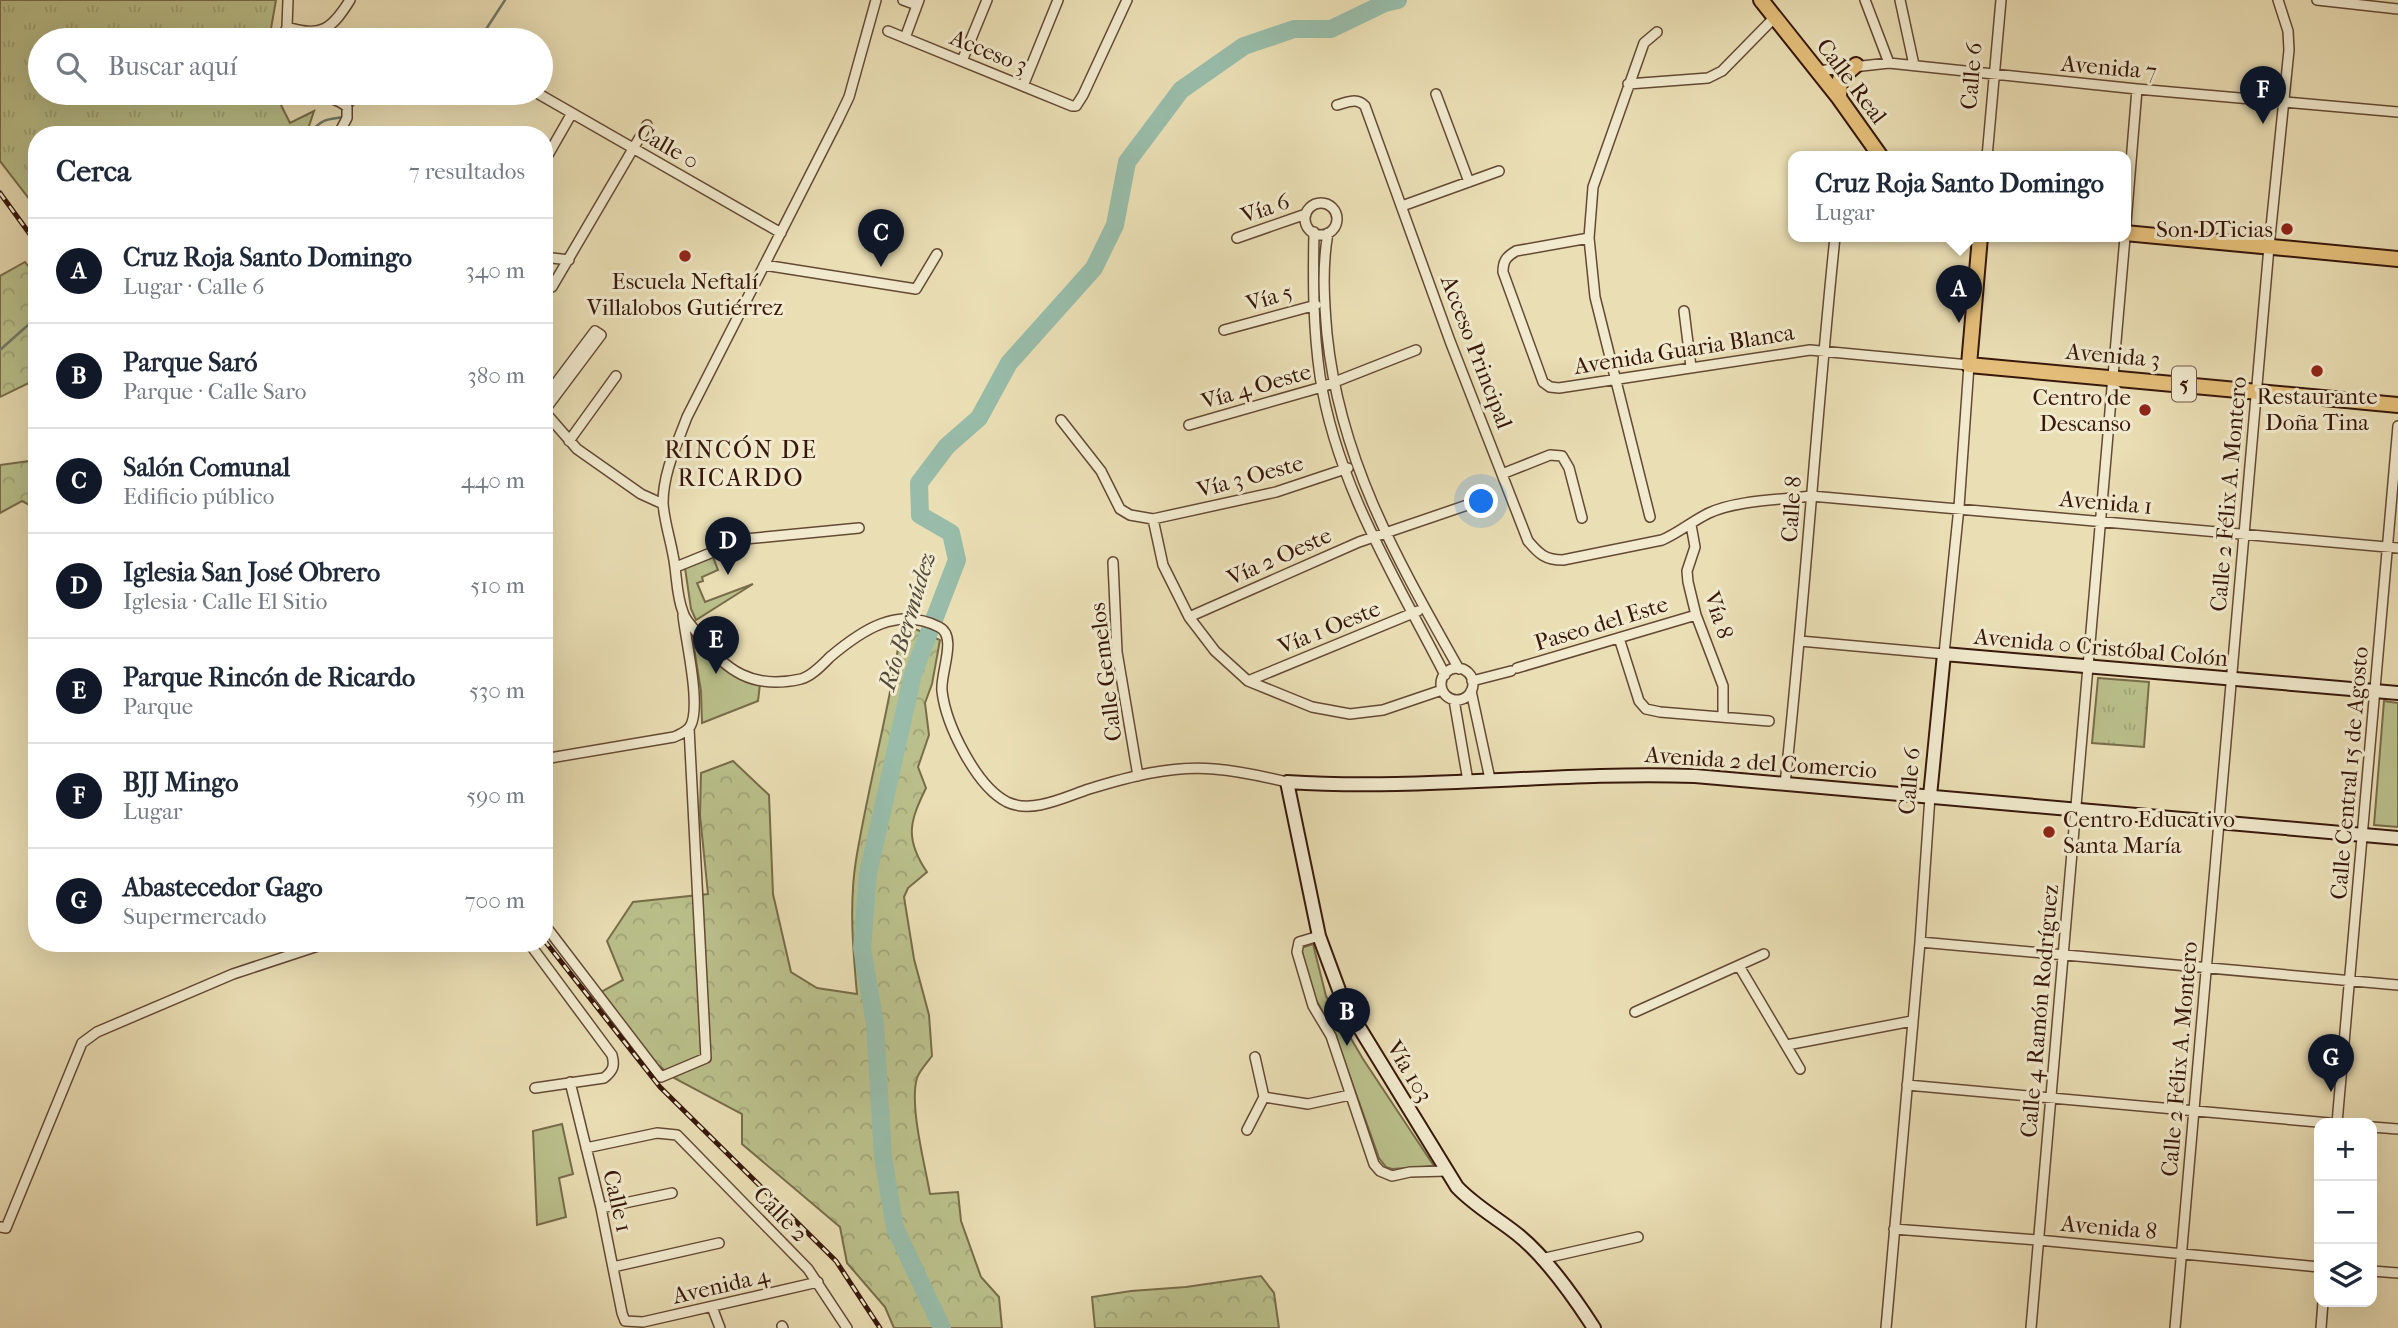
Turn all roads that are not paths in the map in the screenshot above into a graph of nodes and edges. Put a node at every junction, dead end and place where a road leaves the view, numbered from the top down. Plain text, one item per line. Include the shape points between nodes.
1 (288, 0) edge
2 (350, 0) edge
3 (876, 0) edge
4 (903, 0) edge
5 (988, 0) edge
6 (1058, 0) edge
7 (1127, 0) edge
8 (1761, 0) edge
9 (1864, 0) edge
10 (1900, 0) edge
11 (2001, 0) edge
12 (2278, 0) edge
13 (2317, 0) edge
14 (918, 3) edge
15 (2398, 9) edge
16 (1774, 18) junction
17 (287, 27) joint
18 (290, 28) edge
19 (328, 28) edge
20 (888, 31) dead end
21 (1657, 32) dead end
22 (905, 38) junction
23 (962, 61) junction
24 (1889, 63) junction
25 (1856, 65) junction
26 (1914, 65) junction
27 (1817, 71) junction
28 (1995, 75) junction
29 (1628, 84) junction
30 (1023, 86) junction
31 (2137, 89) junction
32 (1436, 94) dead end
33 (1839, 98) junction
34 (553, 102) edge
35 (2283, 102) junction
36 (343, 105) edge
37 (1337, 105) dead end
38 (2398, 112) edge
39 (572, 113) junction
40 (647, 125) dead end
41 (342, 126) edge
42 (553, 146) edge
43 (634, 148) junction
44 (1877, 151) edge
45 (1988, 151) edge
46 (2131, 162) edge
47 (1499, 171) dead end
48 (1469, 182) junction
49 (1402, 206) junction
50 (1306, 214) junction
51 (1314, 232) junction
52 (781, 233) junction
53 (1328, 233) junction
54 (2131, 235) edge
55 (1237, 238) dead end
56 (1589, 238) junction
57 (1834, 242) edge
58 (1980, 242) edge
59 (2124, 242) edge
60 (2269, 247) junction
61 (937, 254) dead end
62 (553, 258) edge
63 (2398, 258) edge
64 (569, 260) junction
65 (764, 265) junction
66 (553, 285) edge
67 (1324, 304) junction
68 (1313, 305) junction
69 (1685, 311) dead end
70 (1224, 330) dead end
71 (1416, 350) dead end
72 (1823, 351) junction
73 (1969, 365) junction
74 (1691, 367) junction
75 (616, 376) dead end
76 (1614, 379) junction
77 (2113, 379) junction
78 (1333, 383) junction
79 (553, 387) edge
80 (1322, 387) junction
81 (2257, 390) junction
82 (553, 399) edge
83 (2398, 405) edge
84 (1061, 420) dead end
85 (553, 422) edge
86 (1189, 425) dead end
87 (2398, 426) edge
88 (569, 441) junction
89 (1356, 466) junction
90 (1345, 469) junction
91 (1503, 474) junction
92 (1811, 496) junction
93 (1482, 500) dead end
94 (663, 504) junction
95 (1959, 507) junction
96 (1650, 517) dead end
97 (1582, 518) dead end
98 (1153, 519) junction
99 (2102, 522) junction
100 (1691, 525) junction
101 (859, 528) dead end
102 (1385, 533) junction
103 (2244, 534) junction
104 (1373, 538) junction
105 (2393, 547) edge
106 (1113, 562) dead end
107 (676, 567) junction
108 (1425, 608) junction
109 (683, 613) junction
110 (1413, 613) junction
111 (1696, 615) junction
112 (1189, 617) junction
113 (1619, 638) junction
114 (1800, 641) junction
115 (1944, 654) junction
116 (2088, 666) junction
117 (1459, 669) junction
118 (1444, 675) junction
119 (2232, 679) junction
120 (1248, 681) junction
121 (1472, 686) junction
122 (1442, 690) junction
123 (2376, 691) junction
124 (2398, 693) edge
125 (1454, 700) junction
126 (1723, 716) junction
127 (1769, 721) dead end
128 (689, 728) junction
129 (553, 757) edge
130 (1138, 776) junction
131 (1489, 779) junction
132 (1468, 781) junction
133 (1287, 782) junction
134 (1785, 784) junction
135 (1930, 796) junction
136 (2075, 809) junction
137 (2219, 822) junction
138 (2363, 835) junction
139 (2398, 838) edge
140 (553, 936) edge
141 (1319, 936) junction
142 (1920, 942) junction
143 (300, 952) edge
144 (536, 952) edge
145 (1763, 954) dead end
146 (2063, 954) junction
147 (1739, 966) junction
148 (2206, 967) junction
149 (2350, 980) junction
150 (2398, 985) edge
151 (1635, 1013) dead end
152 (1912, 1021) junction
153 (1787, 1045) junction
154 (1255, 1057) dead end
155 (1800, 1069) dead end
156 (570, 1082) junction
157 (1907, 1085) junction
158 (535, 1088) dead end
159 (1350, 1095) junction
160 (1264, 1097) junction
161 (2050, 1099) junction
162 (2193, 1111) junction
163 (2337, 1118) edge
164 (2314, 1122) edge
165 (2377, 1127) edge
166 (2398, 1129) edge
167 (1247, 1130) dead end
168 (586, 1148) junction
169 (1447, 1171) junction
170 (672, 1193) dead end
171 (601, 1208) junction
172 (0, 1227) edge
173 (1894, 1229) junction
174 (1638, 1237) dead end
175 (2038, 1240) junction
176 (719, 1243) dead end
177 (2181, 1252) junction
178 (1541, 1259) junction
179 (2314, 1266) edge
180 (614, 1267) junction
181 (2377, 1271) edge
182 (2398, 1273) edge
183 (818, 1282) junction
184 (712, 1307) junction
185 (2323, 1307) edge
186 (632, 1323) joint
187 (720, 1328) edge
188 (847, 1328) edge
189 (1594, 1328) edge
190 (1886, 1328) edge
191 (2031, 1328) edge
192 (2175, 1328) edge
193 (2321, 1328) edge

1 - 17 street
2 - 19 street
3 - 52 street via 849,97
4 - 14 street
5 - 23 street
6 - 30 street
7 - 30 street, Acceso 3 via 1076,106
8 - 16 main road, Calle Real
9 - 24 street
10 - 26 street
11 - 28 street, Calle 6
12 - 35 street, Calle 2 Félix A. Montero via 2289,50
13 - 15 street
14 - 22 street
16 - 27 main road, Calle Real
16 - 29 street via 1722,71 1708,78
17 - 18 street
20 - 22 street, Acceso 3
21 - 29 street via 1644,43
22 - 23 street, Acceso 3
23 - 30 street, Acceso 3
24 - 25 street, Avenida 7
24 - 26 street, Avenida 7
25 - 27 street, Avenida 7
25 - 33 main road via 1840,79
26 - 28 street, Avenida 7
27 - 33 main road, Calle Real
28 - 31 street, Avenida 7
28 - 45 street, Calle 6
29 - 56 street via 1593,187
31 - 35 street, Avenida 7
31 - 46 street, Calle 4 Ramón Rodríguez
32 - 48 street
33 - 44 main road, Calle Real
34 - 39 street, Calle 0
35 - 38 street, Avenida 7
35 - 60 street, Calle 2 Félix A. Montero
36 - 41 street via 347,113
37 - 49 street, Acceso Principal via 1355,100 1365,106
39 - 42 street
39 - 43 street, Calle 0
40 - 43 street
43 - 52 street, Calle 0
43 - 64 street
47 - 48 street
48 - 49 street
49 - 91 street, Acceso Principal
50 - 51 street
50 - 53 street via 1318,204 1332,207 1337,221
50 - 55 street, Vía 6
51 - 53 street
51 - 68 street
52 - 65 street
53 - 67 street
54 - 60 main road
56 - 76 street via 1595,297
56 - 76 street, Avenida Guaria Blanca via 1516,251 1507,256 1503,272 1543,382 1550,387
57 - 72 street, Calle 8
58 - 73 main road, Calle 6
59 - 77 street, Calle 4 Ramón Rodríguez
60 - 63 main road
60 - 81 street, Calle 2 Félix A. Montero
61 - 65 street via 916,289
62 - 64 street
64 - 66 street
65 - 94 street via 687,417 668,471
67 - 68 street, Vía 5
67 - 78 street
68 - 70 street, Vía 5
68 - 80 street
69 - 74 street
71 - 78 street, Vía 4 Oeste
72 - 73 street, Avenida 3
72 - 74 street, Avenida Guaria Blanca
72 - 92 street, Calle 8
73 - 77 main road, Avenida 3 / 5
73 - 95 street, Calle 6
74 - 76 street, Avenida Guaria Blanca
75 - 88 street
76 - 96 street
77 - 81 main road, Avenida 3 / 5
77 - 99 street, Calle 4 Ramón Rodríguez
78 - 80 street, Vía 4 Oeste
78 - 89 street
79 - 82 street via 596,331 601,335
80 - 86 street, Vía 4 Oeste
80 - 90 street
81 - 83 main road, Avenida 3 / 5
81 - 103 street, Calle 2 Félix A. Montero
84 - 98 street via 1101,471 1120,509
85 - 88 street
87 - 105 street, Calle Central 15 de Agosto
88 - 94 street via 641,494
89 - 90 street, Vía 3 Oeste
89 - 102 street
90 - 98 street, Vía 3 Oeste via 1276,492
90 - 104 street
91 - 97 street via 1550,456 1562,456
91 - 100 street, Acceso Principal via 1528,541 1551,560 1662,540
92 - 95 street, Avenida 1
92 - 100 street, Avenida 1 via 1723,508
92 - 114 street, Calle 8
93 - 102 street, Vía 2 Oeste
94 - 107 street
95 - 99 street, Avenida 1
95 - 115 street, Calle 6
98 - 112 street via 1163,565
99 - 103 street, Avenida 1
99 - 116 street, Calle 4 Ramón Rodríguez
100 - 111 street, Vía 8 via 1695,547 1687,576
101 - 107 street via 745,538
102 - 104 street, Vía 2 Oeste
102 - 108 street
103 - 105 street, Avenida 1
103 - 119 street, Calle 2 Félix A. Montero
104 - 110 street
104 - 112 street, Vía 2 Oeste
105 - 123 street, Calle Central 15 de Agosto
106 - 130 street, Calle Gemelos via 1117,652
107 - 109 street
108 - 110 street, Vía 1 Oeste
108 - 117 street
109 - 128 street via 694,702
109 - 130 street via 724,664 759,682 811,674 859,633 879,623 906,617 941,627 949,644 942,689 946,715 966,758 996,794 1008,802 1035,805
110 - 118 street
110 - 120 street, Vía 1 Oeste
111 - 113 street, Paseo del Este
111 - 126 street, Vía 8 via 1723,686
112 - 120 street
113 - 121 street, Paseo del Este
113 - 126 street via 1639,701 1646,709
114 - 115 street, Avenida 0 Cristóbal Colón
114 - 134 street, Calle 8
115 - 116 main road, Avenida 0 Cristóbal Colón
115 - 135 main road, Calle 6
116 - 119 main road, Avenida 0 Cristóbal Colón
116 - 136 street, Calle 4 Ramón Rodríguez
117 - 118 street
117 - 121 street via 1468,673
118 - 122 street
119 - 123 main road, Avenida 0 Cristóbal Colón
119 - 137 street, Calle 2 Félix A. Montero
120 - 122 street via 1312,707 1350,714 1383,710
121 - 125 street via 1464,698
121 - 131 street
122 - 125 street
123 - 124 main road, Avenida 0 Cristóbal Colón
123 - 138 street, Calle Central 15 de Agosto
125 - 132 street
126 - 127 street
128 - 129 street via 674,737
128 - 140 street via 706,1059 661,1077
130 - 133 street via 1212,769
131 - 132 main road, Avenida 2 del Comercio
131 - 134 main road, Avenida 2 del Comercio via 1648,774
132 - 133 main road, Avenida 2 del Comercio
133 - 141 main road, Vía 103
134 - 135 main road, Avenida 2 del Comercio
135 - 136 main road, Avenida 2 del Comercio
135 - 142 street, Calle 6
136 - 137 main road, Avenida 2 del Comercio
136 - 146 street, Calle 4 Ramón Rodríguez
137 - 138 main road, Avenida 2 del Comercio
137 - 148 street, Calle 2 Félix A. Montero
138 - 139 main road, Avenida 2 del Comercio
138 - 149 street, Calle Central 15 de Agosto
141 - 159 street via 1299,942 1297,951 1313,1006 1331,1036
141 - 169 main road, Vía 103 via 1343,1002
142 - 146 street
142 - 152 street, Calle 6
143 - 172 street via 233,974 97,1032 82,1043 6,1228
144 - 156 street via 612,1055 612,1072 604,1079
145 - 147 street
146 - 148 street
146 - 161 street, Calle 4 Ramón Rodríguez
147 - 151 street
147 - 153 street
148 - 149 street
148 - 162 street, Calle 2 Félix A. Montero
149 - 150 street
149 - 163 street, Calle Central 15 de Agosto
152 - 153 street
152 - 157 street, Calle 6
153 - 155 street
154 - 160 street
156 - 158 street
156 - 168 street, Calle 1
157 - 161 street
157 - 173 street, Calle 6
159 - 160 street via 1308,1104
159 - 169 street via 1380,1171 1392,1176
160 - 167 street
161 - 162 street
161 - 175 street, Calle 4 Ramón Rodríguez
162 - 164 street
162 - 177 street, Calle 2 Félix A. Montero
165 - 166 street
168 - 171 street, Calle 1
168 - 183 street, Calle 2 via 657,1133 677,1135
169 - 178 main road, Vía 103 via 1470,1201 1517,1234
170 - 171 street
171 - 180 street, Calle 1
173 - 175 street, Avenida 8
173 - 190 street, Calle 6
174 - 178 street
175 - 177 street, Avenida 8
175 - 191 street, Calle 4 Ramón Rodríguez
176 - 180 street
177 - 179 street, Avenida 8
177 - 192 street, Calle 2 Félix A. Montero
178 - 189 main road, Vía 103
180 - 186 street, Calle 1 via 622,1313 625,1321
181 - 182 street
183 - 184 street, Avenida 4
183 - 188 street, Calle 2
184 - 186 street, Avenida 4
184 - 187 street
185 - 193 street

